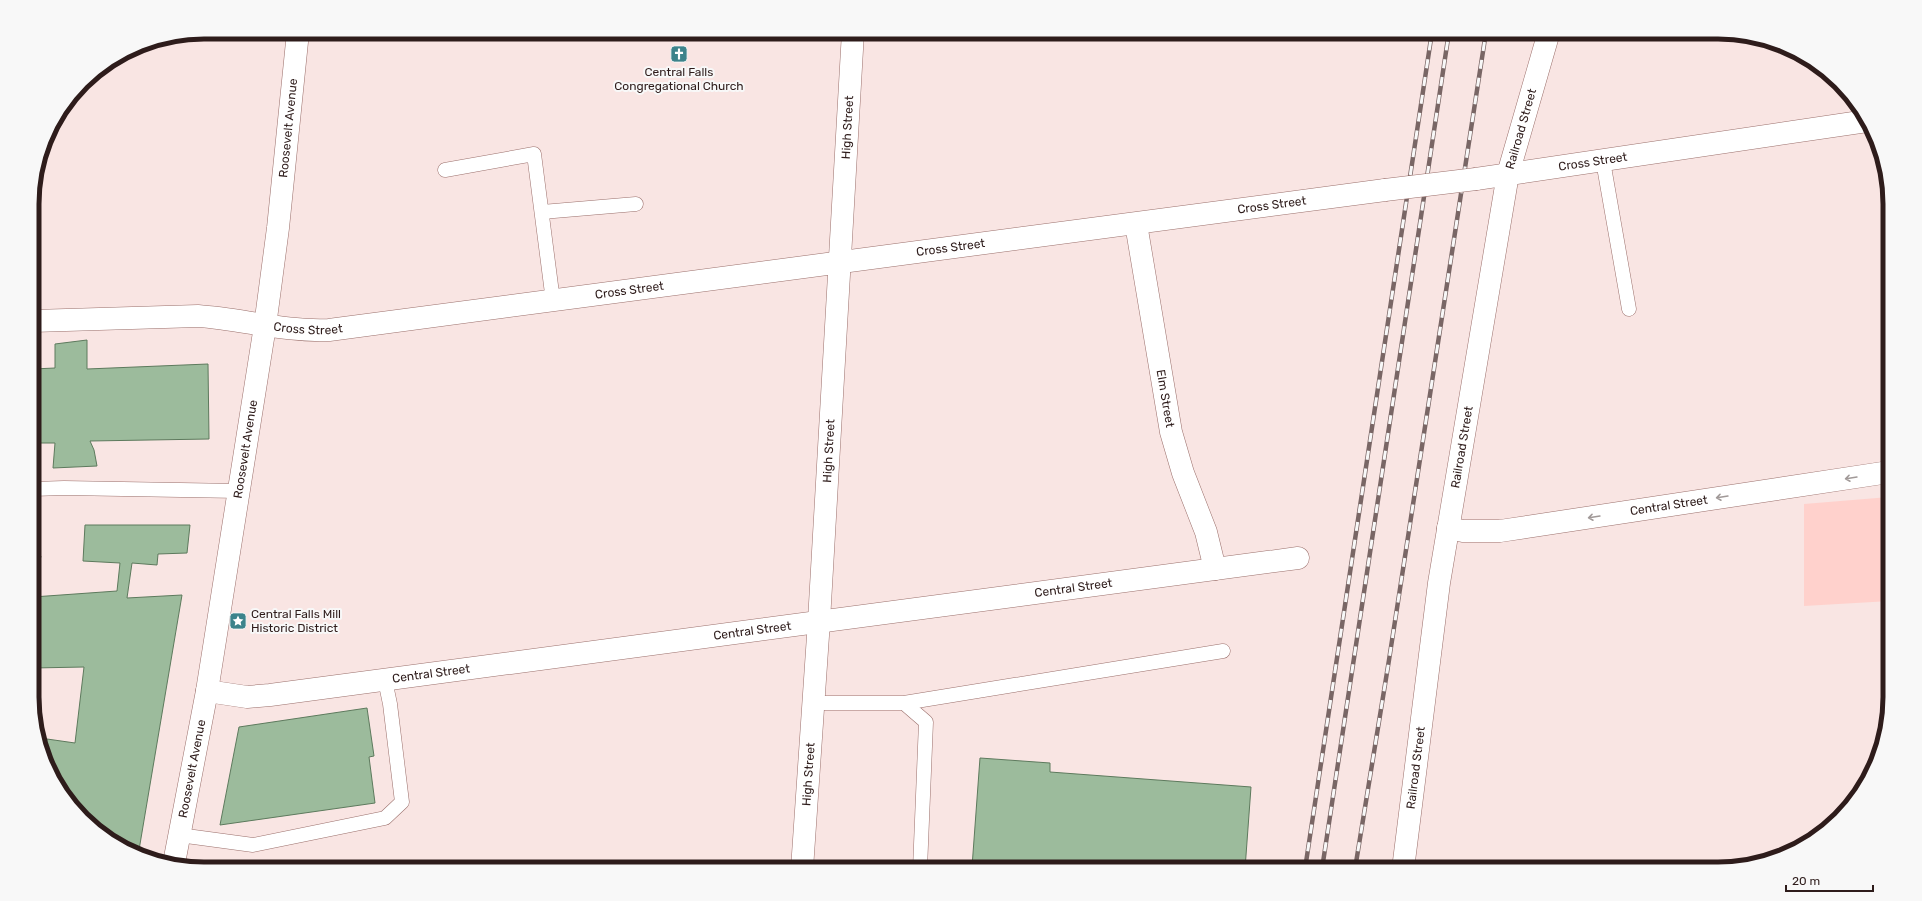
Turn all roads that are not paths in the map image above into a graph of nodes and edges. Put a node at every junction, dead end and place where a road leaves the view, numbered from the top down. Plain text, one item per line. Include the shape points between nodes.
1 (297, 39) edge
2 (853, 39) edge
3 (1547, 39) edge
4 (1861, 122) edge
5 (1603, 161) junction
6 (445, 170) dead end
7 (1508, 174) junction
8 (636, 204) dead end
9 (542, 212) junction
10 (1136, 224) junction
11 (839, 262) junction
12 (553, 301) junction
13 (1629, 309) dead end
14 (39, 321) edge
15 (265, 326) junction
16 (1883, 473) edge
17 (39, 489) edge
18 (239, 490) junction
19 (1448, 528) junction
20 (1298, 558) dead end
21 (1215, 569) junction
22 (819, 622) junction
23 (1223, 652) dead end
24 (385, 680) junction
25 (207, 691) junction
26 (814, 703) junction
27 (904, 703) junction
28 (179, 834) junction
29 (175, 860) edge
30 (803, 862) edge
31 (920, 862) edge
32 (1404, 862) edge

1 - 15 street, Roosevelt Avenue
2 - 11 street, High Street
3 - 7 street, Railroad Street
4 - 5 street, Cross Street
5 - 7 street, Cross Street
5 - 13 lane
6 - 9 lane via 534,154
7 - 10 street, Cross Street, bridge
7 - 19 street, Railroad Street
8 - 9 lane
9 - 12 lane
10 - 11 street, Cross Street
10 - 21 street, Elm Street via 1171,432 1183,473 1206,532
11 - 12 street, Cross Street
11 - 22 street, High Street
12 - 15 street, Cross Street via 329,330 306,331
14 - 15 street, Cross Street via 198,316
15 - 18 street, Roosevelt Avenue
16 -> 19 street, Central Street via 1500,531 1463,531
17 - 18 lane
18 - 25 street, Roosevelt Avenue
19 - 32 street, Railroad Street
20 - 21 street, Central Street
21 - 22 street, Central Street
22 - 24 street, Central Street
22 - 26 street, High Street
23 - 27 lane
24 - 25 street, Central Street via 254,696 225,695
24 - 28 lane via 402,802 386,818 253,845
25 - 28 street, Roosevelt Avenue
26 - 27 lane
26 - 30 street, High Street
27 - 31 lane via 926,722
28 - 29 street, Roosevelt Avenue

